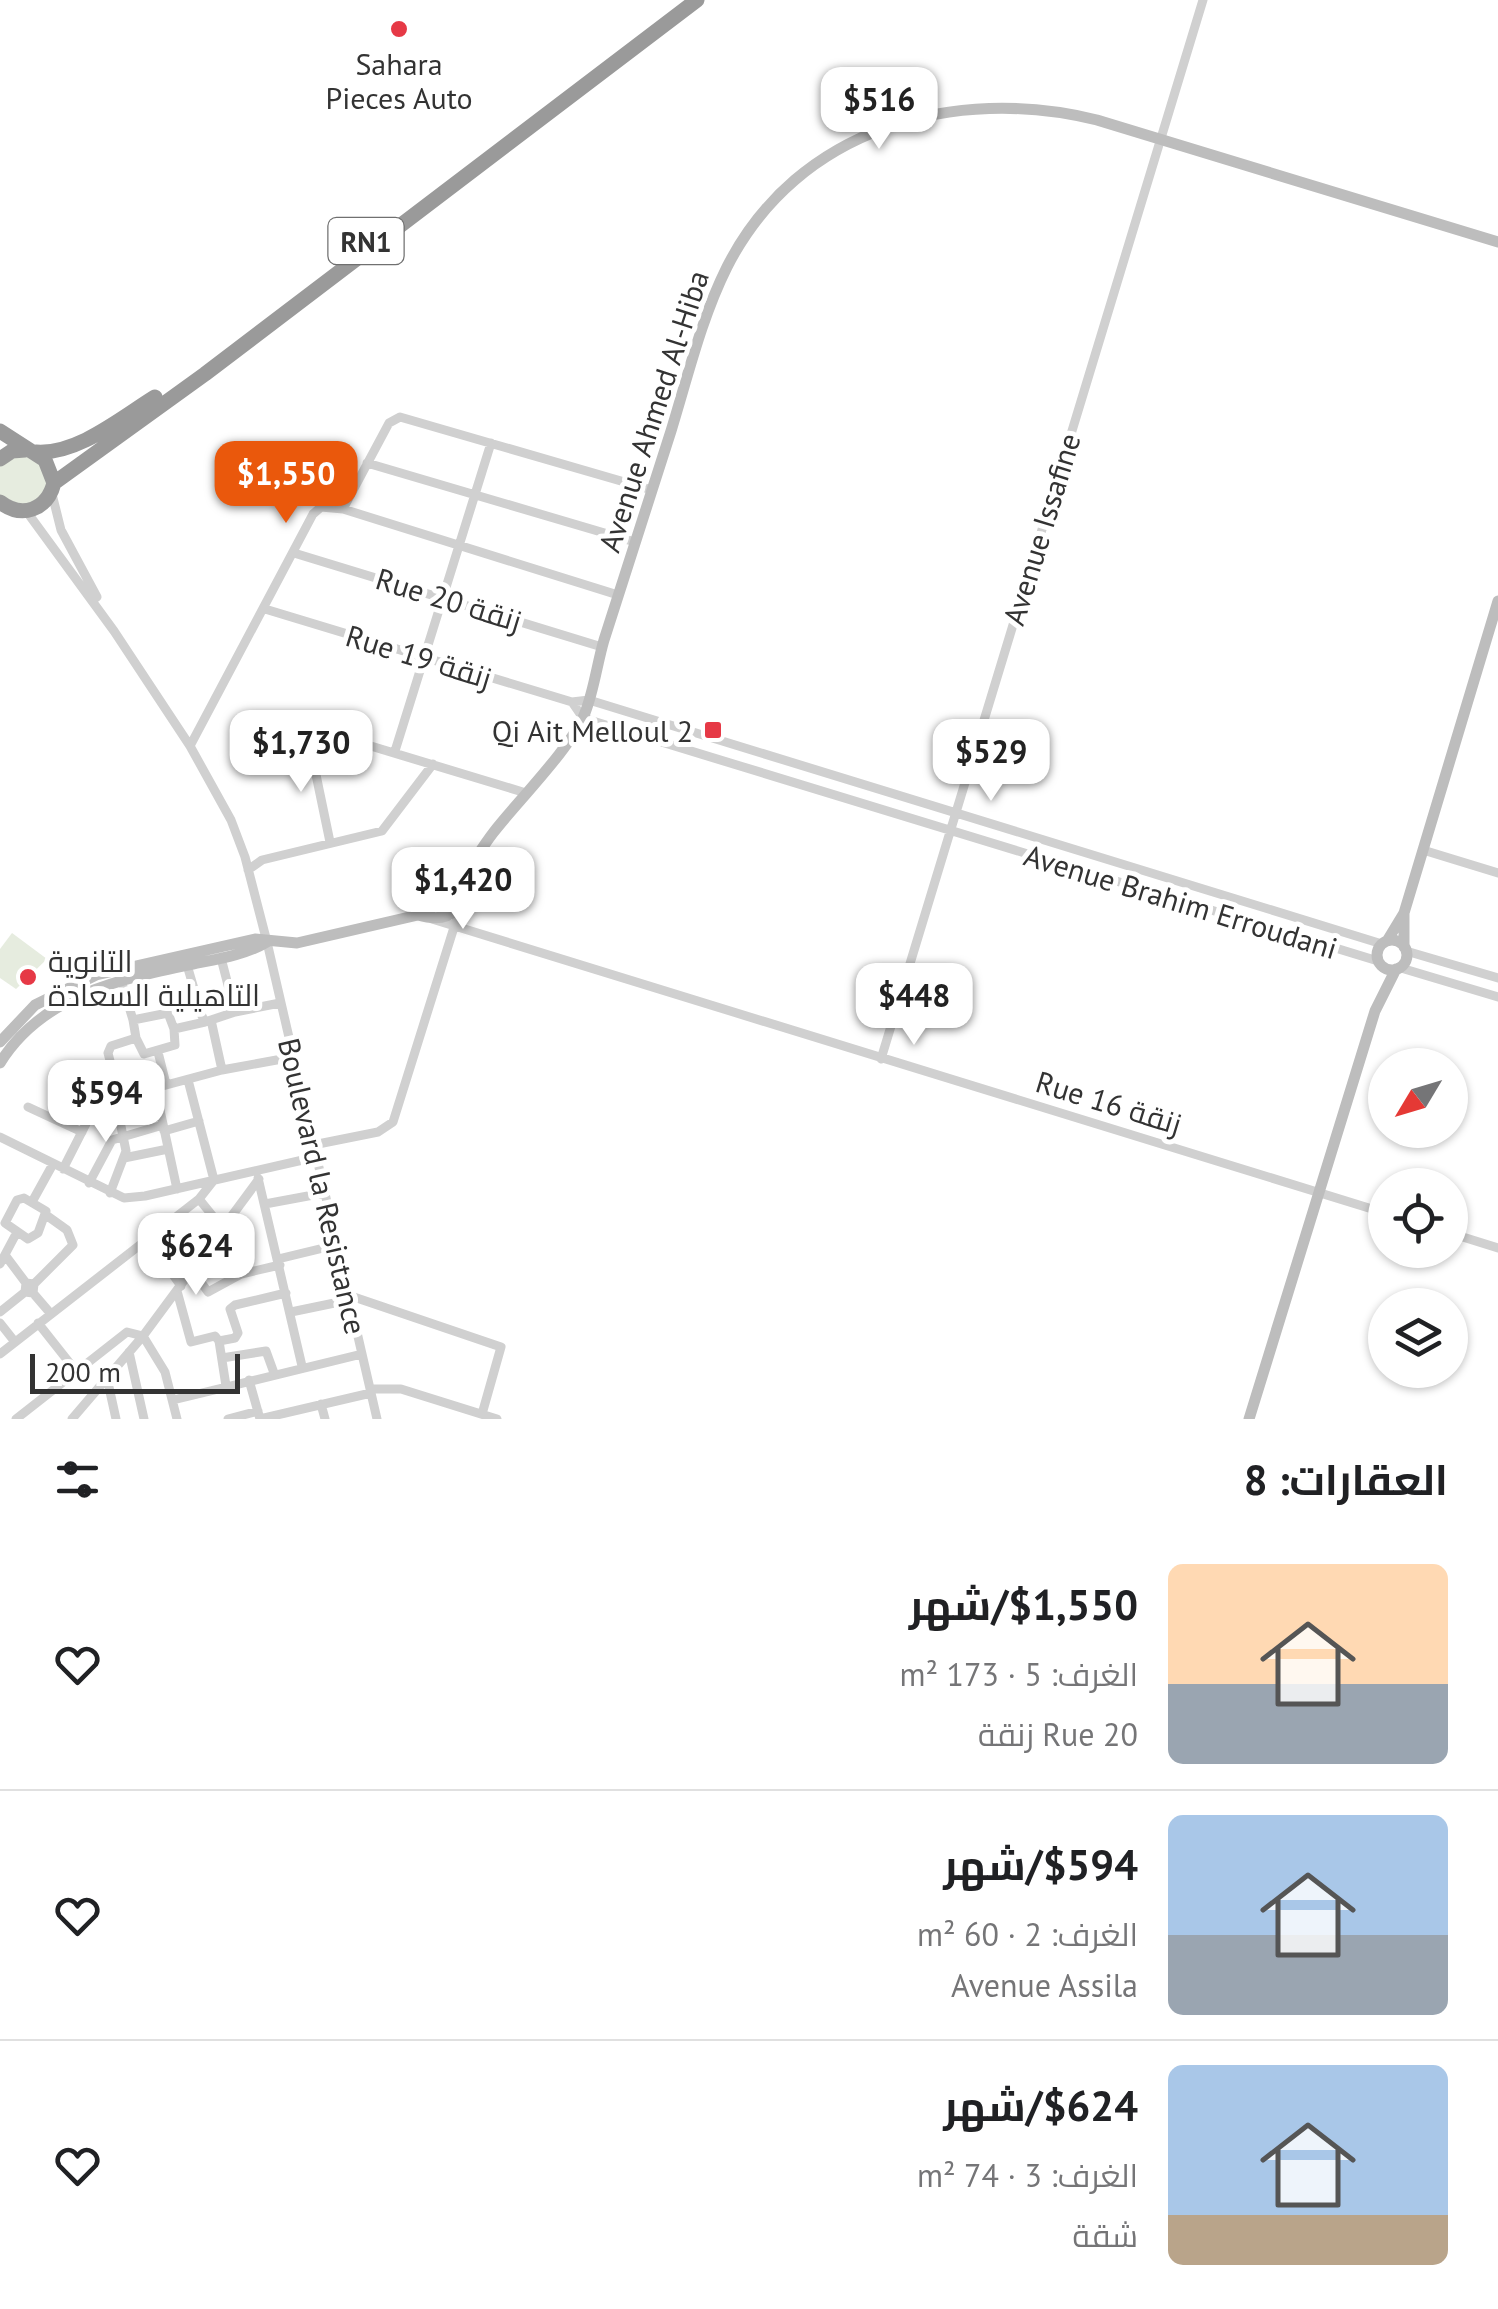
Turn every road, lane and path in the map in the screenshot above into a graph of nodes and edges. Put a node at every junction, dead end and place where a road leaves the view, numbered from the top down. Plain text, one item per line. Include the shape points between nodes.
1 (681, 0) edge
2 (697, 0) edge
3 (1203, 0) edge
4 (1161, 140) junction
5 (1498, 242) edge
6 (0, 431) edge
7 (491, 443) junction
8 (30, 451) junction
9 (0, 459) edge
10 (367, 463) junction
11 (53, 486) junction
12 (652, 490) junction
13 (475, 495) junction
14 (0, 502) edge
15 (343, 509) junction
16 (24, 512) junction
17 (0, 517) edge
18 (635, 542) junction
19 (460, 546) junction
20 (294, 553) junction
21 (618, 596) junction
22 (444, 597) junction
23 (1498, 602) edge
24 (266, 609) junction
25 (114, 631) junction
26 (602, 647) junction
27 (424, 658) junction
28 (589, 700) junction
29 (572, 702) junction
30 (583, 718) junction
31 (690, 733) junction
32 (190, 746) junction
33 (686, 750) junction
34 (396, 752) junction
35 (434, 764) junction
36 (526, 793) junction
37 (958, 814) junction
38 (952, 831) junction
39 (330, 842) junction
40 (1422, 850) junction
41 (245, 857) junction
42 (262, 860) junction
43 (1122, 864) junction
44 (248, 870) junction
45 (1498, 873) edge
46 (1116, 881) junction
47 (1195, 886) junction
48 (458, 895) junction
49 (1190, 904) junction
50 (1404, 913) junction
51 (418, 915) junction
52 (452, 921) junction
53 (267, 942) junction
54 (1385, 943) junction
55 (1405, 949) junction
56 (220, 958) junction
57 (1379, 963) junction
58 (187, 965) junction
59 (1399, 968) junction
60 (1498, 978) edge
61 (120, 980) junction
62 (1498, 997) edge
63 (280, 1003) junction
64 (1378, 1003) junction
65 (236, 1012) junction
66 (133, 1020) junction
67 (208, 1021) junction
68 (174, 1029) junction
69 (136, 1038) junction
70 (0, 1042) edge
71 (158, 1052) junction
72 (292, 1057) junction
73 (881, 1058) junction
74 (0, 1063) edge
75 (222, 1070) junction
76 (188, 1080) junction
77 (166, 1084) junction
78 (154, 1086) junction
79 (68, 1088) dead end
80 (117, 1097) junction
81 (28, 1107) dead end
82 (52, 1118) junction
83 (199, 1122) junction
84 (163, 1128) junction
85 (82, 1132) junction
86 (124, 1135) junction
87 (0, 1137) edge
88 (313, 1144) junction
89 (168, 1149) junction
90 (316, 1157) junction
91 (124, 1158) junction
92 (53, 1164) junction
93 (64, 1169) junction
94 (258, 1174) junction
95 (214, 1180) junction
96 (89, 1182) junction
97 (176, 1189) junction
98 (110, 1193) junction
99 (324, 1193) junction
100 (1321, 1193) junction
101 (199, 1199) junction
102 (32, 1202) junction
103 (265, 1204) junction
104 (1368, 1208) edge
105 (46, 1214) junction
106 (227, 1226) junction
107 (17, 1232) junction
108 (1468, 1239) edge
109 (148, 1240) junction
110 (336, 1244) junction
111 (1498, 1248) edge
112 (2, 1260) edge
113 (279, 1262) junction
114 (193, 1271) junction
115 (241, 1274) junction
116 (29, 1288) junction
117 (179, 1289) junction
118 (286, 1293) junction
119 (349, 1298) junction
120 (0, 1312) edge
121 (291, 1312) junction
122 (51, 1314) junction
123 (0, 1323) edge
124 (38, 1324) junction
125 (142, 1336) junction
126 (220, 1341) junction
127 (15, 1342) junction
128 (129, 1352) junction
129 (0, 1354) edge
130 (362, 1354) junction
131 (222, 1358) junction
132 (302, 1366) junction
133 (76, 1372) junction
134 (274, 1373) junction
135 (107, 1378) junction
136 (249, 1380) junction
137 (226, 1386) junction
138 (370, 1391) junction
139 (173, 1400) junction
140 (321, 1404) junction
141 (482, 1414) junction
142 (260, 1416) edge
143 (16, 1419) edge
144 (72, 1419) edge
145 (116, 1419) edge
146 (143, 1419) edge
147 (177, 1419) edge
148 (228, 1419) edge
149 (324, 1419) edge
150 (377, 1419) edge
151 (498, 1419) edge
152 (1250, 1419) edge

1 - 8 highway, RN1 via 173,386 77,443
2 - 11 highway, RN1
3 - 4 street, Avenue Issafine
4 - 5 street, Avenue Ahmed Al-Hiba
4 - 12 street, Avenue Ahmed Al-Hiba via 1038,107 962,108 887,127 817,165 772,204 728,266
4 - 37 street, Avenue Issafine
6 - 8 highway
7 - 10 street via 400,417
7 - 12 street
7 - 13 street
8 - 9 highway, RN1
8 - 11 highway via 50,466
10 - 13 street
10 - 15 street
11 - 16 highway, RN1 via 44,503
11 - 25 street, Boulevard la Resistance via 61,530
12 - 18 street, Avenue Ahmed Al-Hiba
13 - 18 street
13 - 19 street
14 - 16 highway
15 - 19 street
15 - 20 street via 318,509
16 - 17 highway, RN1
16 - 25 street, Boulevard la Resistance
18 - 21 street, Avenue Ahmed Al-Hiba
19 - 21 street
19 - 22 street
20 - 22 street, Rue 20 زنقة
20 - 24 street
21 - 26 street, Avenue Ahmed Al-Hiba
22 - 26 street, Rue 20 زنقة
22 - 27 street
23 - 40 street
24 - 27 street, Rue 19 زنقة
24 - 32 street
25 - 32 street, Boulevard la Resistance
26 - 28 street, Avenue Ahmed Al-Hiba
27 - 29 street, Rue 19 زنقة
27 - 34 street
28 - 29 street, Rue 19 زنقة
28 - 30 street, Avenue Ahmed Al-Hiba
28 - 31 street, Avenue Brahim Erroudani
29 - 30 street
30 - 33 street, Avenue Brahim Erroudani
30 - 36 street, Avenue Ahmed Al-Hiba
31 - 33 street
31 - 37 street, Avenue Brahim Erroudani
32 - 41 street, Boulevard la Resistance
33 - 38 street, Avenue Brahim Erroudani
34 - 35 street
34 - 39 street via 314,732 309,741
35 - 36 street
35 - 39 street via 388,827
36 - 48 street, Avenue Ahmed Al-Hiba
37 - 38 street, Avenue Issafine
37 - 43 street, Avenue Brahim Erroudani
38 - 46 street, Avenue Brahim Erroudani
38 - 73 street, Avenue Issafine
39 - 42 street
40 - 45 street
40 - 50 street
41 - 42 street
41 - 44 street, Boulevard la Resistance
42 - 44 street
43 - 46 street
43 - 47 street, Avenue Brahim Erroudani
44 - 53 street, Boulevard la Resistance
46 - 49 street, Avenue Brahim Erroudani
47 - 49 street
47 - 54 street, Avenue Brahim Erroudani
48 - 51 street, Avenue Ahmed Al-Hiba
48 - 52 street
49 - 57 street, Avenue Brahim Erroudani
50 - 54 street
50 - 55 street
51 - 52 street
51 - 53 street, Avenue Ahmed Al-Hiba via 297,943
52 - 73 street, Rue 16 زنقة
52 - 88 street via 393,1122 378,1132
53 - 56 street
53 - 63 street, Boulevard la Resistance
53 - 70 street via 255,938 96,975 35,1006
54 - 55 street
54 - 57 street via 1377,952
55 - 59 street
55 - 60 street
56 - 58 street
56 - 65 street
57 - 59 street
57 - 64 street
58 - 61 street
58 - 67 street
59 - 62 street
59 - 64 street
61 - 66 street
61 - 74 street via 40,1017
63 - 65 street
63 - 72 street, Boulevard la Resistance
64 - 100 street
65 - 67 street
66 - 68 street via 166,1012
66 - 69 street
67 - 68 street
67 - 75 street
68 - 71 street via 175,1045
69 - 71 street via 144,1054
69 - 80 street via 109,1048
71 - 77 street
72 - 75 street
72 - 88 street, Boulevard la Resistance
73 - 100 street, Rue 16 زنقة
75 - 76 street
76 - 77 street
76 - 83 street
77 - 78 street
78 - 80 street
78 - 84 street
79 - 82 street
80 - 85 street via 97,1105
80 - 86 street
81 - 82 street
82 - 85 street
83 - 84 street
83 - 95 street
84 - 86 street
84 - 89 street
85 - 93 street
86 - 91 street
86 - 96 street via 108,1144
87 - 92 street
88 - 90 street, Boulevard la Resistance
89 - 91 street
89 - 97 street
90 - 94 street
90 - 99 street, Boulevard la Resistance
91 - 98 street
92 - 93 street
92 - 102 street
93 - 96 street
94 - 95 street
94 - 103 street
94 - 106 street
95 - 97 street
95 - 101 street
96 - 98 street
97 - 98 street via 132,1198
99 - 103 street
99 - 110 street, Boulevard la Resistance
100 - 104 street, Rue 16 زنقة
100 - 152 street
101 - 106 street
101 - 109 street
102 - 105 street
102 - 107 street via 19,1199 5,1220
103 - 113 street
105 - 107 street via 32,1238
105 - 116 street via 67,1230 73,1245
106 - 114 street
106 - 115 street
107 - 112 street
108 - 111 street
109 - 117 street
109 - 122 street
110 - 113 street
110 - 119 street, Boulevard la Resistance
112 - 116 street
113 - 115 street
113 - 118 street
114 - 115 street via 211,1292
114 - 117 street
116 - 120 street
116 - 122 street
117 - 125 street
117 - 126 street via 189,1342 215,1336
118 - 121 street
118 - 126 street via 234,1305 238,1334
119 - 121 street
119 - 130 street, Boulevard la Resistance
119 - 141 street via 501,1347
121 - 132 street
122 - 124 street
123 - 127 street
124 - 127 street
124 - 133 street
125 - 128 street
125 - 133 street via 127,1332
125 - 139 street via 163,1366
126 - 131 street
127 - 129 street
128 - 135 street
128 - 146 street
130 - 132 street
130 - 138 street, Boulevard la Resistance
131 - 134 street via 266,1350
131 - 137 street
132 - 134 street
133 - 143 street
134 - 136 street
135 - 144 street
135 - 145 street
136 - 137 street
136 - 142 street
137 - 139 street
138 - 140 street
138 - 141 street via 401,1389
138 - 150 street, Boulevard la Resistance
139 - 147 street
140 - 142 street
140 - 149 street
141 - 151 street
142 - 148 street

